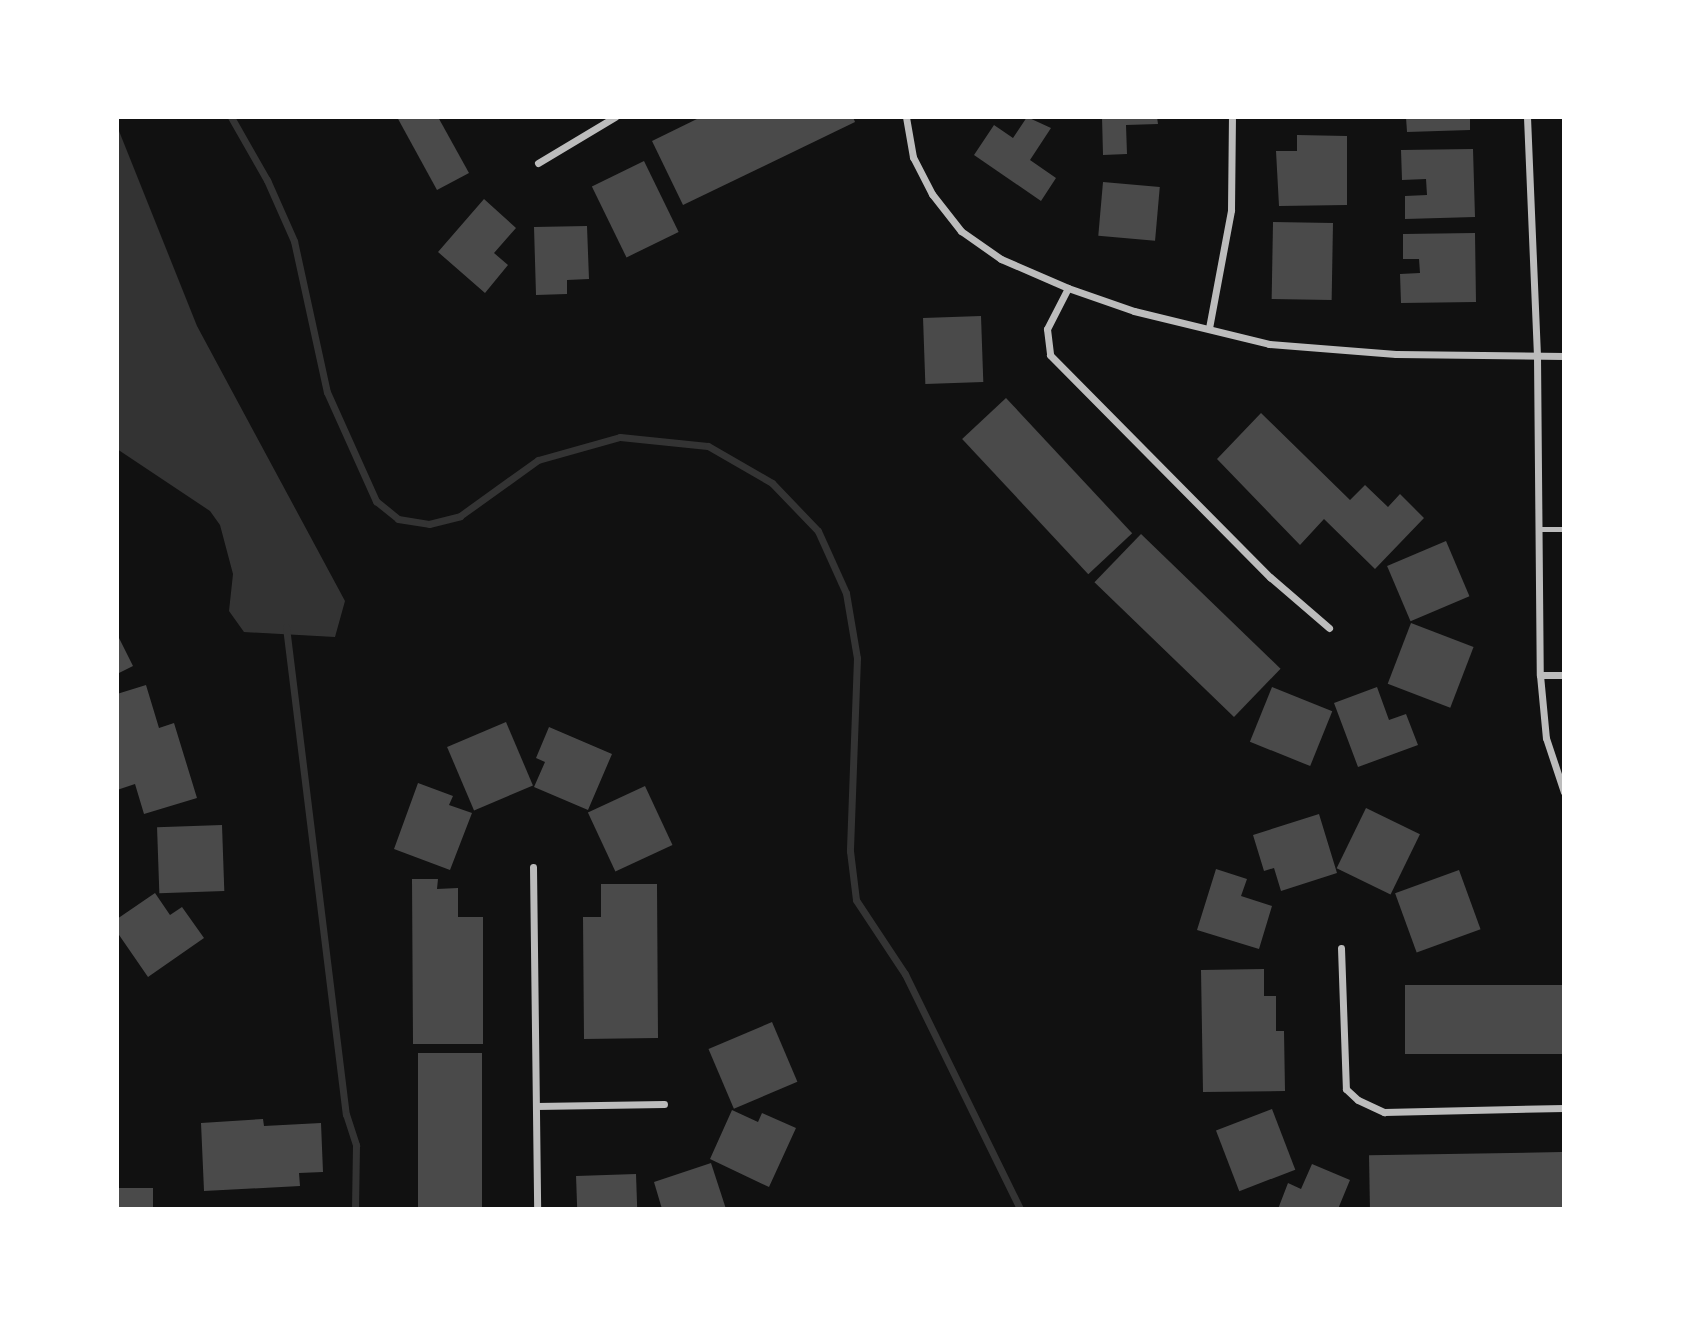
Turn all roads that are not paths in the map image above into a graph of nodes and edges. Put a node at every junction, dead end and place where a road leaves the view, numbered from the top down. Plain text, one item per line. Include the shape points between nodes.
1 (615, 117) edge
2 (906, 117) edge
3 (1232, 117) edge
4 (1527, 117) edge
5 (538, 163) dead end
6 (1068, 288) junction
7 (1209, 328) junction
8 (1537, 356) junction
9 (1564, 356) edge
10 (1564, 528) edge
11 (1540, 529) junction
12 (1329, 628) dead end
13 (1540, 675) junction
14 (1564, 675) edge
15 (1564, 792) edge
16 (533, 867) dead end
17 (1341, 948) dead end
18 (664, 1104) dead end
19 (536, 1106) junction
20 (1564, 1108) edge
21 (537, 1209) edge

1 - 5 street
2 - 6 street via 913,157 932,194 961,231 1001,259
3 - 7 street via 1229,222
4 - 8 street
6 - 7 street via 1134,311
6 - 12 street via 1047,329 1050,355 1270,577
7 - 8 street via 1304,348
8 - 9 street
8 - 11 street
10 - 11 lane
11 - 13 street
13 - 14 street
13 - 15 street via 1546,738
16 - 19 street
17 - 20 street via 1346,1089 1358,1100 1384,1112
18 - 19 street
19 - 21 street

